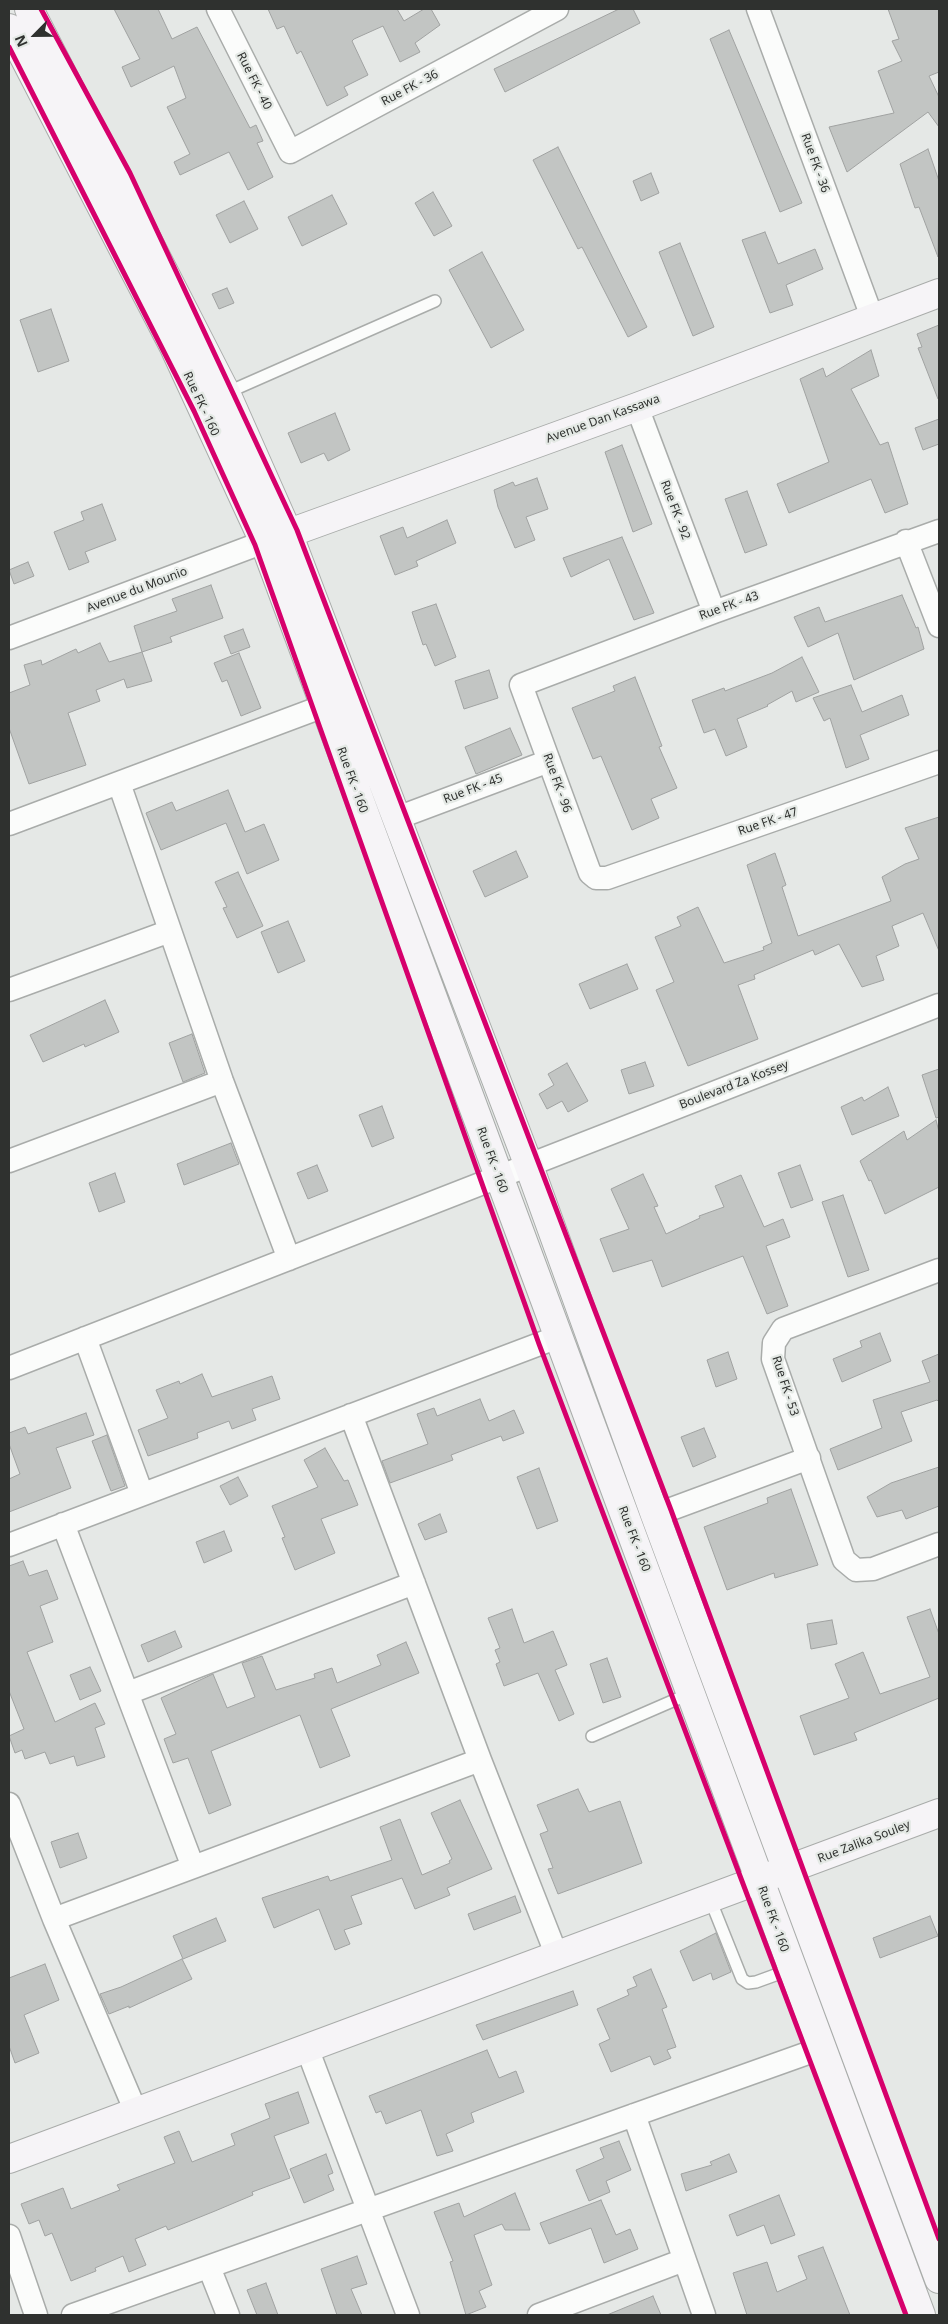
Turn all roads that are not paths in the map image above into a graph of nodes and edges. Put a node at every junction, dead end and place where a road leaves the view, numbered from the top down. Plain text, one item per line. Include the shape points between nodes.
1 (29, 9) edge
2 (218, 9) edge
3 (557, 9) edge
4 (758, 9) edge
5 (9, 28) edge
6 (290, 152) joint
7 (939, 293) edge
8 (435, 301) dead end
9 (872, 317) junction
10 (210, 401) junction
11 (637, 407) junction
12 (939, 531) edge
13 (276, 538) junction
14 (906, 542) junction
15 (714, 612) junction
16 (939, 626) edge
17 (9, 638) edge
18 (521, 685) joint
19 (324, 706) junction
20 (549, 761) junction
21 (939, 762) edge
22 (119, 783) junction
23 (397, 818) junction
24 (9, 824) edge
25 (596, 878) joint
26 (170, 931) junction
27 (9, 990) edge
28 (939, 1005) edge
29 (222, 1081) junction
30 (9, 1161) edge
31 (529, 1166) junction
32 (499, 1177) junction
33 (289, 1259) junction
34 (939, 1270) edge
35 (86, 1338) junction
36 (558, 1338) junction
37 (9, 1368) edge
38 (351, 1415) junction
39 (809, 1458) junction
40 (142, 1494) junction
41 (655, 1515) junction
42 (63, 1524) junction
43 (9, 1544) edge
44 (939, 1544) edge
45 (414, 1584) junction
46 (128, 1693) junction
47 (692, 1693) junction
48 (592, 1736) dead end
49 (480, 1760) junction
50 (9, 1804) edge
51 (939, 1813) edge
52 (193, 1867) junction
53 (788, 1870) junction
54 (760, 1881) junction
55 (710, 1899) junction
56 (54, 1919) junction
57 (557, 1956) junction
58 (790, 1966) junction
59 (307, 2048) junction
60 (822, 2048) junction
61 (136, 2112) junction
62 (634, 2115) junction
63 (9, 2159) edge
64 (368, 2210) junction
65 (931, 2232) edge
66 (9, 2236) edge
67 (684, 2260) junction
68 (209, 2267) junction
69 (939, 2279) edge
70 (36, 2315) edge
71 (73, 2315) edge
72 (228, 2315) edge
73 (408, 2315) edge
74 (539, 2315) edge
75 (704, 2315) edge
76 (921, 2315) edge

1 - 10 main road, Rue FK - 160
2 - 6 street, Rue FK - 40
3 - 6 street, Rue FK - 36
4 - 9 street, Rue FK - 36
5 - 10 main road, Rue FK - 160
7 - 9 main road, Avenue Dan Kassawa
8 - 10 lane
9 - 11 main road, Avenue Dan Kassawa
10 - 13 main road, Rue FK - 160
11 - 13 main road, Avenue Dan Kassawa
11 - 15 street, Rue FK - 92
12 - 14 street, Rue FK - 43
13 - 17 street, Avenue du Mounio
13 - 19 main road, Rue FK - 160
13 - 23 main road, Rue FK - 160
14 - 15 street, Rue FK - 43
14 - 16 street
15 - 18 street, Rue FK - 43
18 - 20 street, Rue FK - 96
19 - 22 street
19 - 32 main road, Rue FK - 160
20 - 23 street, Rue FK - 45
20 - 25 street, Rue FK - 96 via 590,873
21 - 25 street, Rue FK - 47 via 607,878
22 - 24 street
22 - 26 street
23 - 31 main road, Rue FK - 160
26 - 27 street
26 - 29 street
28 - 31 street, Boulevard Za Kossey
29 - 30 street
29 - 33 street
31 - 32 street, Boulevard Za Kossey
31 - 41 main road, Rue FK - 160
32 - 33 street, Boulevard Za Kossey
32 - 36 main road, Rue FK - 160
33 - 35 street, Boulevard Za Kossey
34 - 39 street, Rue FK - 53 via 783,1329 778,1336 773,1359
35 - 37 street, Boulevard Za Kossey
35 - 40 street
36 - 38 street
36 - 47 main road, Rue FK - 160
38 - 40 street
38 - 45 street
39 - 41 street
39 - 44 street, Rue FK - 53 via 844,1560 856,1570 873,1569
40 - 42 street
41 - 53 main road, Rue FK - 160
42 - 43 street
42 - 46 street
45 - 46 street
45 - 49 street
46 - 52 street
47 - 48 lane
47 - 54 main road, Rue FK - 160
49 - 52 street
49 - 57 street
50 - 56 street
51 - 53 main road, Rue Zalika Souley
52 - 56 street
53 - 54 main road, Rue Zalika Souley
53 - 65 main road, Rue FK - 160
54 - 55 main road, Rue Zalika Souley
54 - 58 main road, Rue FK - 160
55 - 57 main road, Rue Zalika Souley
55 - 58 lane via 742,1979 748,1983 756,1982
56 - 61 street
57 - 59 main road, Rue Zalika Souley
58 - 60 main road, Rue FK - 160
59 - 61 main road, Rue Zalika Souley
59 - 64 street
60 - 62 street
60 - 76 main road, Rue FK - 160
61 - 63 main road, Rue Zalika Souley
62 - 64 street
62 - 67 street
64 - 68 street
64 - 73 street
65 - 69 main road, Rue FK - 160
66 - 70 street
67 - 74 street
67 - 75 street
68 - 71 street
68 - 72 street

